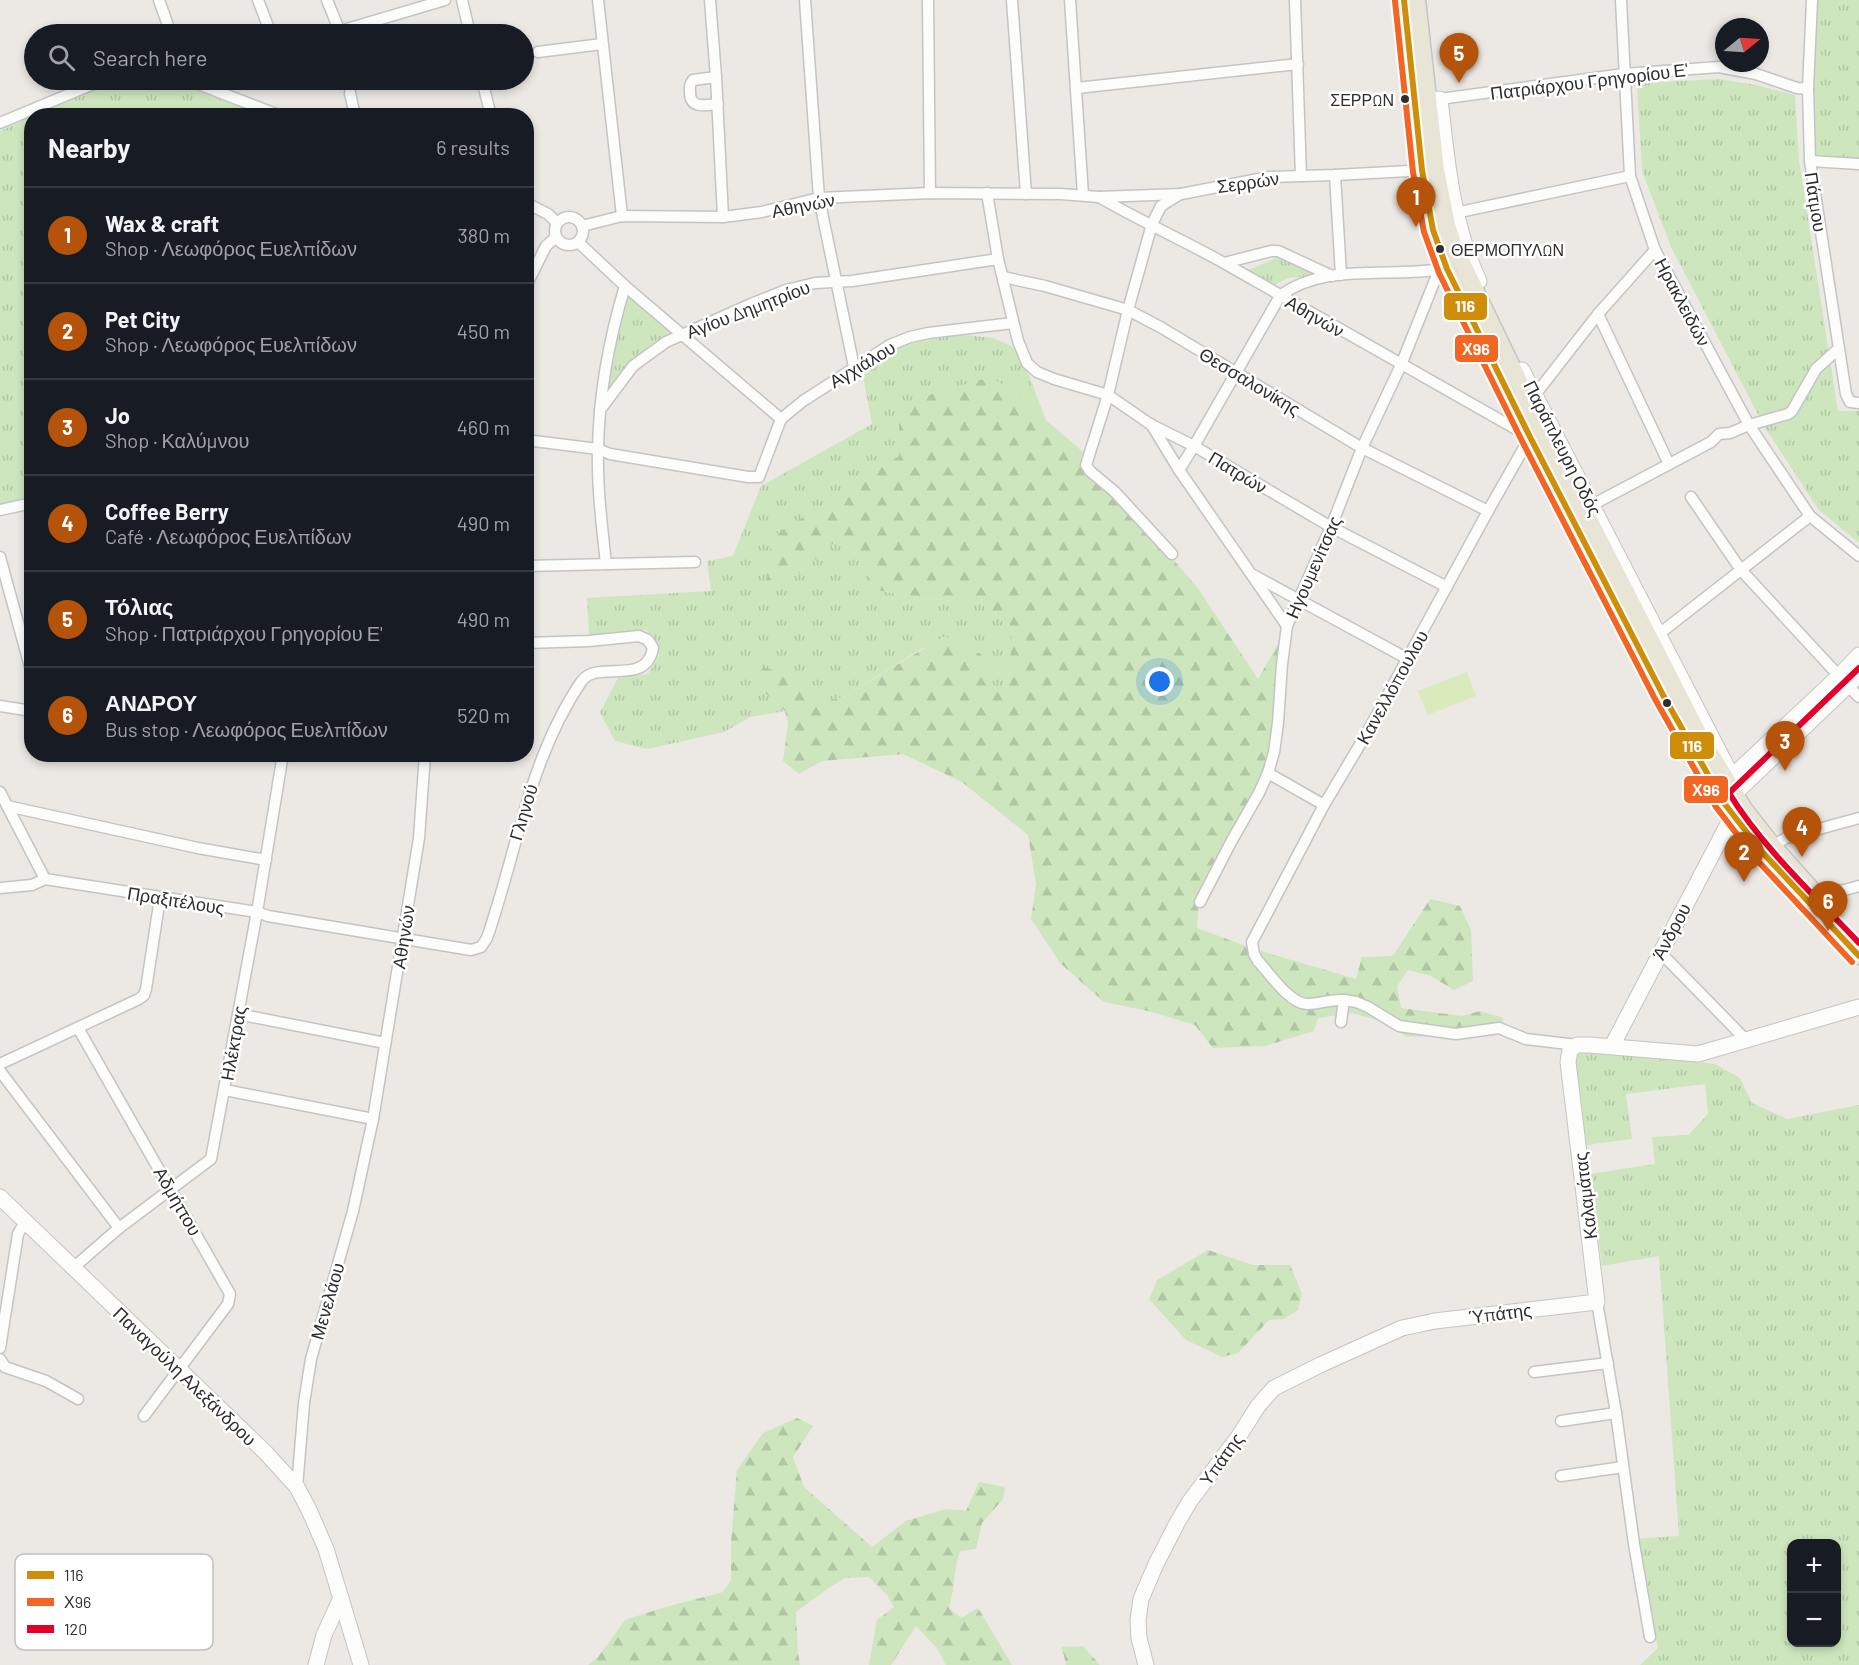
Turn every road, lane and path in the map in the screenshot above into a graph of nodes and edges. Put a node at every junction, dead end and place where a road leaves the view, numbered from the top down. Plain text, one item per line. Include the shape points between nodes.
1 (159, 0) edge
2 (258, 0) edge
3 (327, 0) edge
4 (445, 0) edge
5 (462, 0) edge
6 (598, 0) edge
7 (710, 0) edge
8 (805, 0) edge
9 (928, 0) edge
10 (1012, 0) edge
11 (1070, 0) edge
12 (1295, 0) edge
13 (1404, 0) edge
14 (1417, 0) edge
15 (1621, 0) edge
16 (1812, 0) edge
17 (167, 24) edge
18 (267, 24) edge
19 (333, 24) edge
20 (365, 24) edge
21 (468, 24) edge
22 (602, 44) junction
23 (538, 52) dead end
24 (1298, 64) junction
25 (1624, 74) junction
26 (716, 77) junction
27 (1077, 88) junction
28 (1808, 89) junction
29 (79, 90) edge
30 (214, 90) edge
31 (484, 90) edge
32 (350, 93) dead end
33 (1434, 100) junction
34 (718, 104) junction
35 (36, 108) edge
36 (260, 108) edge
37 (354, 108) edge
38 (489, 108) edge
39 (24, 113) edge
40 (0, 123) edge
41 (1810, 160) junction
42 (1859, 164) edge
43 (1429, 170) junction
44 (1301, 176) junction
45 (1335, 176) junction
46 (1630, 176) junction
47 (930, 193) junction
48 (987, 193) junction
49 (1026, 194) junction
50 (1061, 194) joint
51 (1181, 194) junction
52 (1083, 195) junction
53 (1100, 197) junction
54 (819, 198) junction
55 (534, 207) edge
56 (1455, 213) junction
57 (622, 216) junction
58 (723, 217) junction
59 (557, 223) junction
60 (1152, 224) junction
61 (582, 226) junction
62 (556, 237) junction
63 (578, 242) junction
64 (1655, 250) junction
65 (998, 259) junction
66 (1224, 263) junction
67 (1443, 269) junction
68 (534, 270) edge
69 (1336, 275) junction
70 (1003, 278) junction
71 (838, 280) junction
72 (625, 286) junction
73 (1280, 296) junction
74 (1128, 310) junction
75 (1598, 314) junction
76 (1013, 322) junction
77 (682, 335) junction
78 (1838, 349) junction
79 (1401, 365) junction
80 (855, 367) junction
81 (1236, 372) junction
82 (1108, 395) junction
83 (1532, 398) junction
84 (1855, 402) edge
85 (600, 410) junction
86 (781, 419) junction
87 (1150, 424) junction
88 (1749, 425) junction
89 (1530, 437) junction
90 (534, 441) edge
91 (1194, 446) junction
92 (1362, 448) junction
93 (598, 449) junction
94 (1669, 464) junction
95 (1179, 470) junction
96 (1691, 497) dead end
97 (24, 505) edge
98 (1592, 505) junction
99 (0, 510) edge
100 (1488, 511) junction
101 (1810, 516) junction
102 (1331, 527) junction
103 (1172, 554) dead end
104 (1859, 556) edge
105 (0, 557) edge
106 (694, 562) dead end
107 (606, 564) junction
108 (534, 566) edge
109 (1741, 570) junction
110 (1253, 575) junction
111 (1447, 587) junction
112 (1299, 599) junction
113 (1287, 626) junction
114 (1659, 633) junction
115 (534, 643) edge
116 (24, 645) edge
117 (1859, 656) edge
118 (1408, 658) junction
119 (1851, 683) edge
120 (0, 706) edge
121 (24, 710) edge
122 (282, 762) edge
123 (424, 762) edge
124 (1268, 773) junction
125 (0, 792) edge
126 (1727, 798) junction
127 (1324, 805) junction
128 (7, 806) junction
129 (1859, 818) edge
130 (1773, 846) junction
131 (266, 860) junction
132 (45, 879) junction
133 (1859, 886) edge
134 (0, 888) edge
135 (1818, 897) junction
136 (160, 898) junction
137 (1200, 902) dead end
138 (257, 912) junction
139 (403, 938) junction
140 (1859, 941) edge
141 (481, 946) joint
142 (1660, 952) junction
143 (1859, 956) edge
144 (1344, 1000) junction
145 (1859, 1007) edge
146 (238, 1014) junction
147 (1341, 1022) dead end
148 (78, 1028) junction
149 (1747, 1041) junction
150 (385, 1043) junction
151 (1576, 1045) junction
152 (1612, 1047) junction
153 (0, 1064) edge
154 (0, 1071) edge
155 (225, 1090) junction
156 (374, 1119) junction
157 (171, 1189) junction
158 (0, 1197) edge
159 (25, 1222) junction
160 (119, 1228) junction
161 (74, 1268) junction
162 (5, 1283) edge
163 (1598, 1302) junction
164 (1402, 1328) joint
165 (0, 1348) edge
166 (0, 1359) edge
167 (1608, 1363) junction
168 (178, 1370) junction
169 (1534, 1372) dead end
170 (78, 1399) dead end
171 (1616, 1413) junction
172 (144, 1416) dead end
173 (1561, 1421) dead end
174 (1623, 1467) junction
175 (1562, 1476) dead end
176 (297, 1487) junction
177 (341, 1598) junction
178 (1650, 1637) dead end
179 (316, 1665) edge
180 (361, 1665) edge
181 (1146, 1665) edge

1 - 17 street
2 - 18 street
3 - 19 street
4 - 20 street
5 - 21 street
6 - 22 street
7 - 26 street
8 - 54 street
9 - 47 street
10 - 49 street
11 - 27 street
12 - 24 street
13 - 43 main road
14 - 33 main road
15 - 25 street, Ηρακλειδών
16 - 28 street, Πάτμου
22 - 23 street
22 - 57 street
24 - 27 street
24 - 44 street
25 - 28 street, Πατριάρχου Γρηγορίου Ε' via 1719,67
25 - 33 street, Πατριάρχου Γρηγορίου Ε'
25 - 46 street, Ηρακλειδών
26 - 34 street
26 - 34 street via 693,80 691,99 698,105
27 - 52 street
28 - 41 street, Πάτμου
29 - 35 street
30 - 36 street
31 - 38 street
32 - 37 street
33 - 43 main road
33 - 56 street, Παράπλευρη Οδός
34 - 58 street
39 - 40 street
41 - 42 street
41 - 78 street, Πάτμου
43 - 45 street, Σερρών
43 - 67 main road via 1433,230
43 - 83 main road via 1453,244
44 - 45 street, Σερρών
44 - 51 street, Σερρών via 1269,177
45 - 69 street
46 - 56 street
46 - 64 street, Ηρακλειδών
47 - 48 street, Αθηνών
47 - 54 street, Αθηνών
48 - 49 street, Αθηνών
48 - 65 street
49 - 50 street, Αθηνών
50 - 52 street, Σερρών
51 - 53 street, Σερρών
51 - 60 street via 1161,206
52 - 53 street, Σερρών
53 - 60 street, Αθηνών
54 - 58 street, Αθηνών
54 - 71 street
55 - 59 street
56 - 83 street, Παράπλευρη Οδός via 1473,269
57 - 58 street, Αθηνών
57 - 61 street, Αθηνών
59 - 61 street via 570,217
59 - 62 street
60 - 66 street, Αθηνών
60 - 74 street
61 - 63 street via 583,235
62 - 63 street via 563,244
62 - 68 street via 546,246
63 - 72 street
64 - 75 street
64 - 88 street, Ηρακλειδών
65 - 70 street
65 - 71 street, Αγίου Δημητρίου
66 - 69 street via 1278,251
66 - 73 street, Αθηνών
67 - 69 street
67 - 79 street, Ηγουμενίτσας
67 - 89 main road
69 - 73 street via 1304,282
70 - 74 street, Θεσσαλονίκης
70 - 76 street
71 - 77 street, Αγίου Δημητρίου via 786,290
71 - 80 street
72 - 77 street
72 - 85 street via 612,328
73 - 79 street, Αθηνών
73 - 81 street
74 - 81 street, Θεσσαλονίκης
74 - 82 street
75 - 83 street
75 - 94 street
76 - 80 street, Αγχιάλου via 910,337
76 - 82 street, Πατρών via 1028,363 1037,372
77 - 85 street, Αγίου Δημητρίου via 633,366
77 - 86 street
78 - 84 street, Πάτμου via 1846,394
78 - 88 street via 1819,365 1792,411
79 - 89 street, Αθηνών
79 - 92 street, Ηγουμενίτσας
80 - 86 street, Αγχιάλου
81 - 91 street
81 - 92 street, Θεσσαλονίκης
82 - 87 street, Πατρών
82 - 103 street via 1086,465
83 - 98 street, Παράπλευρη Οδός
83 - 126 main road
85 - 93 street
86 - 93 street via 759,477
87 - 91 street, Πατρών
87 - 95 street
88 - 94 street via 1719,434 1712,442
88 - 101 street, Ηρακλειδών
89 - 100 street, Κανελλόπουλου
89 - 126 main road via 1663,695
90 - 93 street
91 - 95 street
91 - 102 street, Πατρών
92 - 100 street, Θεσσαλονίκης
92 - 102 street, Ηγουμενίτσας
93 - 107 street
94 - 98 street
95 - 110 street
96 - 109 street
97 - 99 street
98 - 114 street, Παράπλευρη Οδός
100 - 111 street, Κανελλόπουλου
101 - 104 street, Ηρακλειδών
101 - 109 street
102 - 111 street, Πατρών
102 - 112 street, Ηγουμενίτσας
105 - 116 street
106 - 107 street
107 - 108 street
109 - 114 street
109 - 119 street
110 - 112 street
110 - 113 street
111 - 118 street, Κανελλόπουλου
112 - 113 street, Ηγουμενίτσας
112 - 118 street
113 - 124 street, Ηγουμενίτσας via 1274,752
114 - 126 street, Παράπλευρη Οδός via 1727,767
115 - 141 street, Γληνού via 639,636 653,648 648,660 633,670 590,674 562,713 520,819 491,925
117 - 119 street, Άνδρου
118 - 127 street, Κανελλόπουλου
119 - 126 street, Άνδρου
120 - 121 street
122 - 131 street, Ηλέκτρας
123 - 139 street, Αθηνών via 419,838
124 - 127 street
124 - 137 street, Ηγουμενίτσας
125 - 128 street
126 - 130 main road
126 - 142 street, Άνδρου via 1728,824
126 - 143 main road via 1763,853
127 - 144 street, Κανελλόπουλου via 1252,946 1258,961 1295,1001 1303,1004
128 - 131 street
128 - 132 street
129 - 130 street via 1786,838
130 - 135 main road
131 - 138 street, Ηλέκτρας
132 - 134 street via 32,885
132 - 136 street, Πραξιτέλους
133 - 135 street
135 - 140 main road
136 - 138 street, Πραξιτέλους
136 - 148 street via 144,995
138 - 139 street, Πραξιτέλους
138 - 146 street, Ηλέκτρας
139 - 141 street, Πραξιτέλους via 462,950
139 - 150 street, Αθηνών
142 - 149 street
142 - 152 street, Άνδρου
144 - 147 street
144 - 151 street via 1368,1007 1400,1026 1456,1034 1499,1028 1526,1038
145 - 149 street
146 - 150 street
146 - 155 street, Ηλέκτρας
148 - 153 street
148 - 157 street, Αδμήττου
149 - 152 street via 1698,1054
150 - 156 street, Αθηνών
151 - 152 street
151 - 163 street, Καλαμάτας via 1570,1050 1568,1062
154 - 160 street
155 - 156 street
155 - 157 street, Ηλέκτρας via 211,1159
156 - 176 street, Μενελάου via 353,1211 311,1359
157 - 160 street, Ηλέκτρας
157 - 168 street, Αδμήττου via 230,1294 228,1304
158 - 159 street, Παναγούλη Αλεξάνδρου
159 - 161 street, Παναγούλη Αλεξάνδρου
159 - 162 street
160 - 161 street, Ηλέκτρας
161 - 168 street, Παναγούλη Αλεξάνδρου
162 - 165 street
163 - 164 street, Ύπάτης
163 - 167 street, Καλαμάτας
164 - 181 street, Υπάτης via 1274,1388 1258,1406 1190,1500 1141,1599 1139,1638
166 - 170 street via 5,1367 46,1381
167 - 169 street
167 - 171 street, Καλαμάτας
168 - 172 street
168 - 176 street, Παναγούλη Αλεξάνδρου
171 - 173 street
171 - 174 street, Καλαμάτας
174 - 175 street
174 - 178 street, Καλαμάτας
176 - 177 street, Παναγούλη Αλεξάνδρου
177 - 179 street
177 - 180 street, Παναγούλη Αλεξάνδρου

